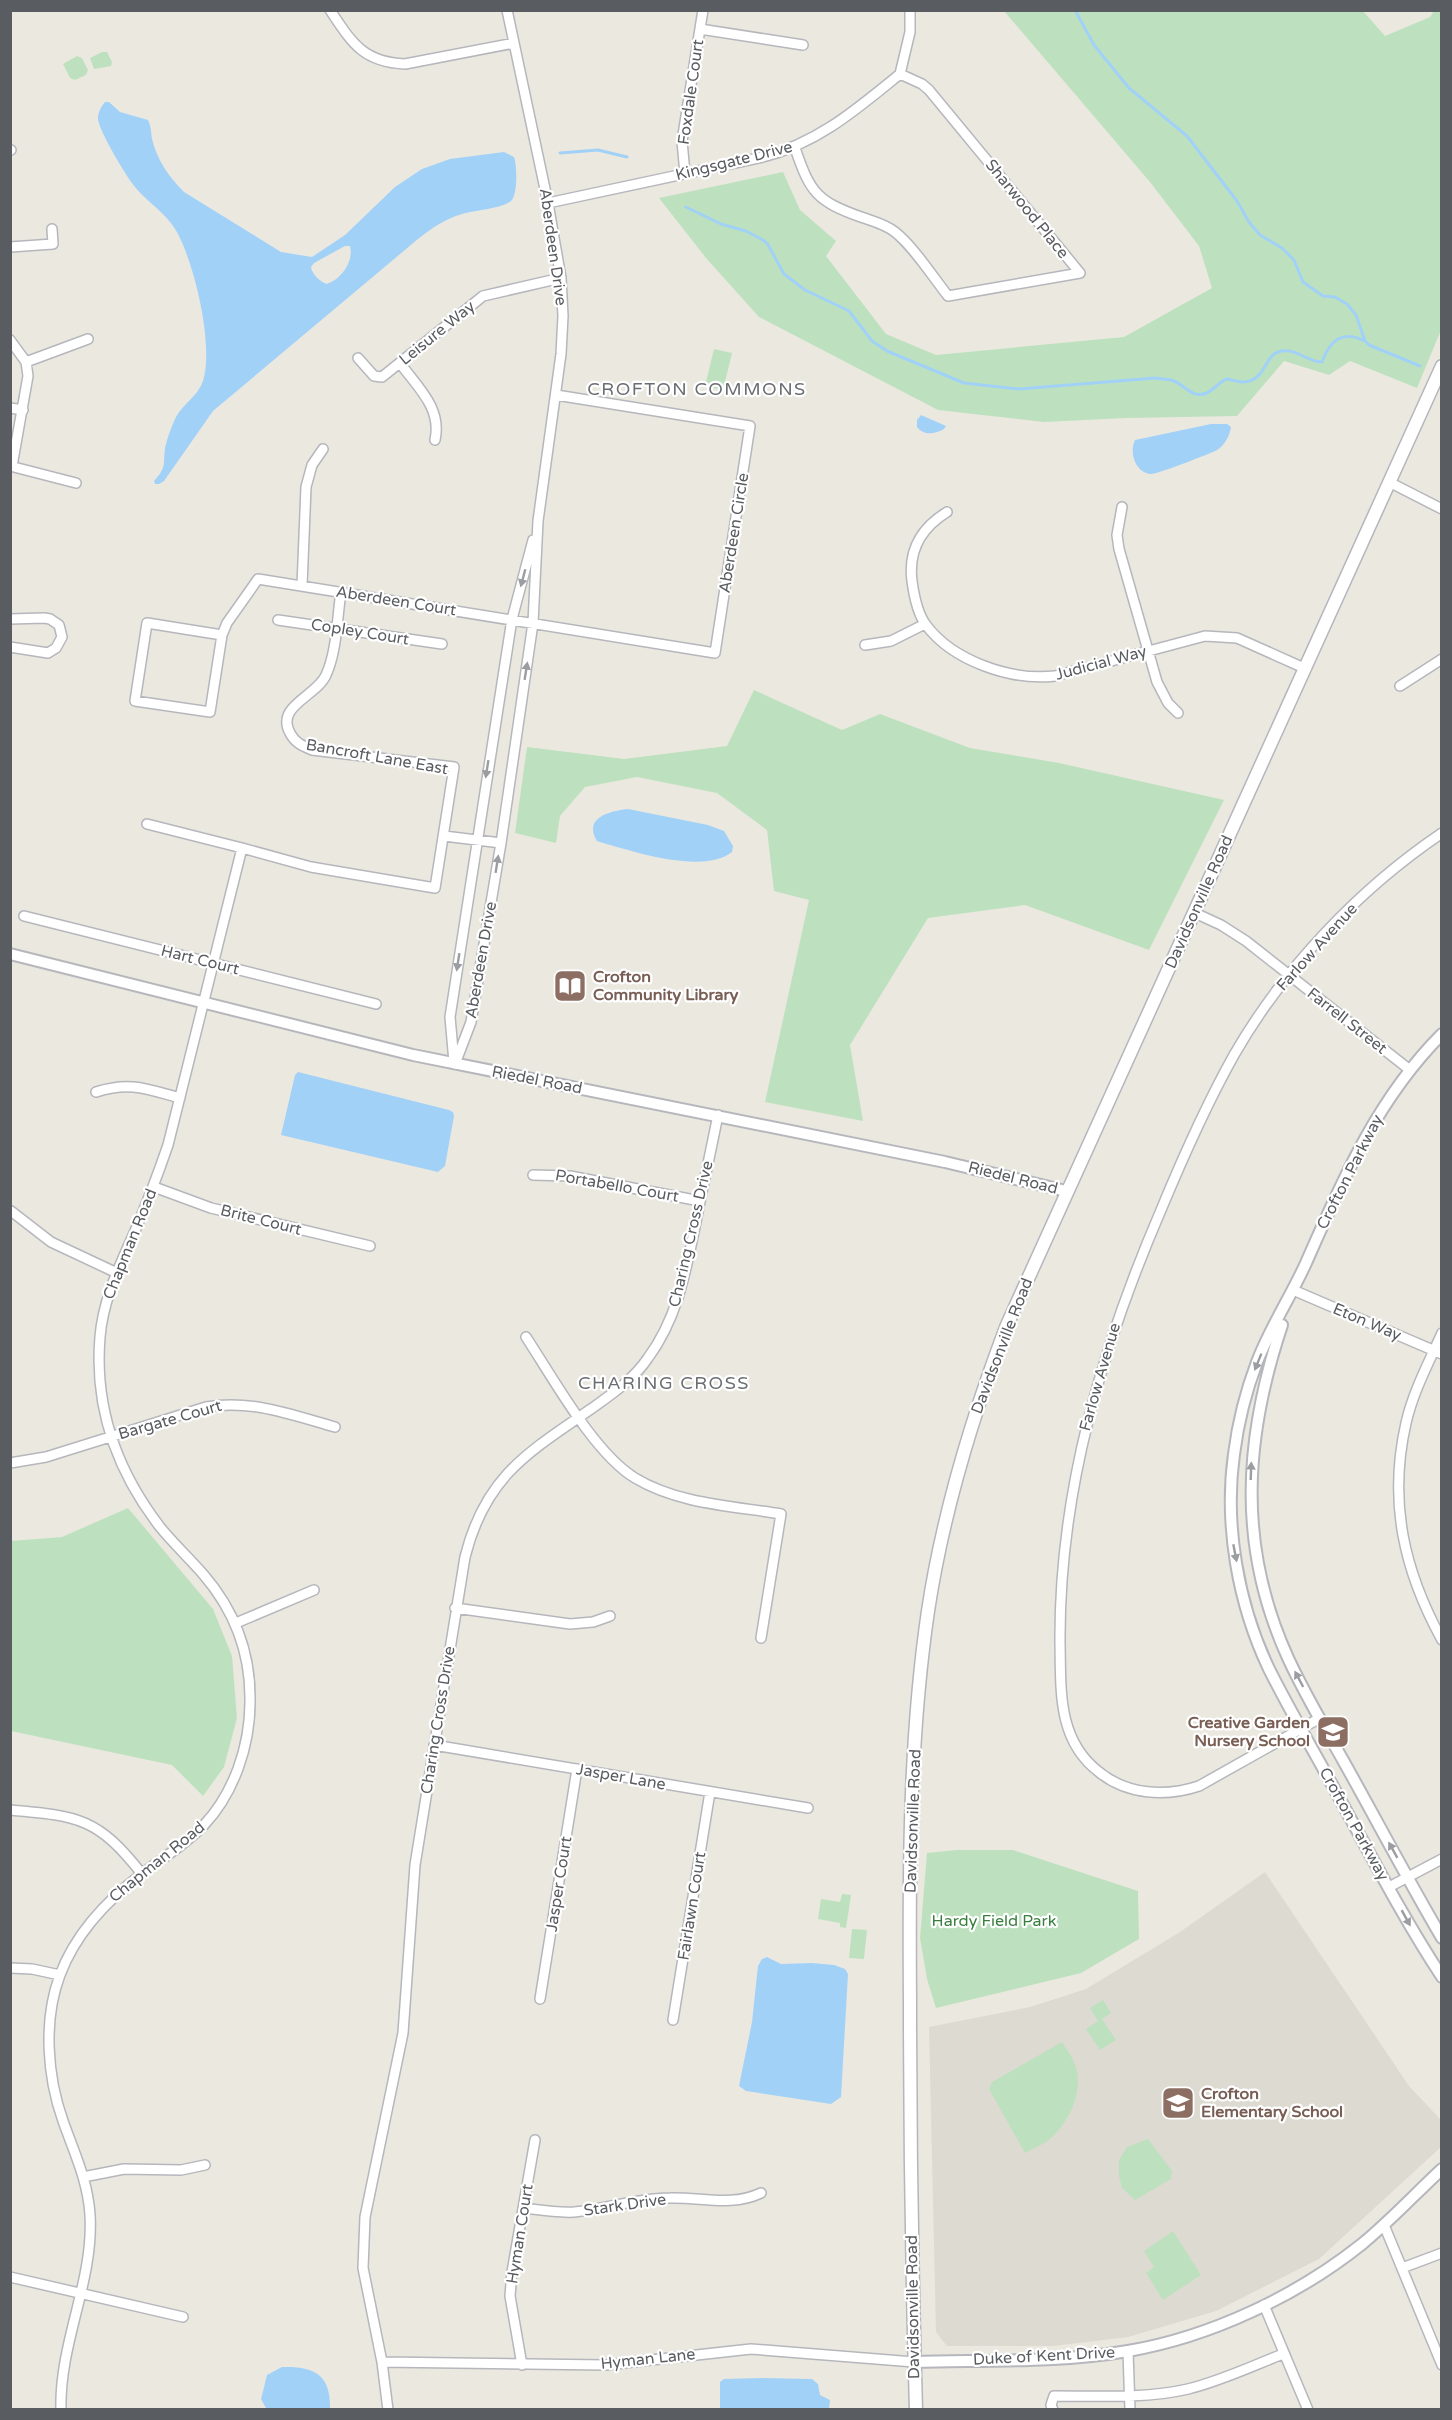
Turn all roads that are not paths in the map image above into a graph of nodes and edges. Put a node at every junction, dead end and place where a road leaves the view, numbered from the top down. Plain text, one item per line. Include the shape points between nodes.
1 (330, 10) edge
2 (507, 10) edge
3 (703, 10) edge
4 (910, 10) edge
5 (700, 29) junction
6 (514, 43) junction
7 (803, 45) dead end
8 (900, 74) junction
9 (795, 148) junction
10 (685, 174) junction
11 (548, 202) junction
12 (52, 229) dead end
13 (10, 247) edge
14 (561, 278) junction
15 (88, 339) dead end
16 (10, 340) edge
17 (358, 358) dead end
18 (26, 362) junction
19 (400, 363) junction
20 (1442, 366) edge
21 (556, 395) junction
22 (10, 408) edge
23 (23, 410) junction
24 (435, 440) dead end
25 (323, 449) dead end
26 (11, 466) edge
27 (1389, 482) junction
28 (76, 483) dead end
29 (1122, 507) dead end
30 (1442, 509) edge
31 (947, 512) dead end
32 (538, 521) junction
33 (302, 586) junction
34 (341, 592) junction
35 (10, 619) edge
36 (278, 620) dead end
37 (512, 620) junction
38 (533, 623) junction
39 (925, 624) junction
40 (336, 628) junction
41 (222, 635) junction
42 (441, 644) dead end
43 (865, 645) dead end
44 (10, 647) edge
45 (1147, 651) junction
46 (1442, 659) edge
47 (1304, 668) junction
48 (1400, 686) dead end
49 (1178, 713) dead end
50 (147, 824) dead end
51 (1442, 833) edge
52 (444, 836) junction
53 (477, 840) junction
54 (501, 843) junction
55 (242, 848) junction
56 (1195, 913) junction
57 (24, 916) dead end
58 (10, 954) edge
59 (214, 963) junction
60 (1290, 975) junction
61 (205, 1002) junction
62 (376, 1004) dead end
63 (1442, 1034) edge
64 (455, 1064) junction
65 (1410, 1070) junction
66 (96, 1092) dead end
67 (180, 1098) junction
68 (718, 1114) junction
69 (533, 1175) dead end
70 (154, 1187) junction
71 (1066, 1191) junction
72 (700, 1201) junction
73 (11, 1211) edge
74 (370, 1246) dead end
75 (117, 1273) junction
76 (1293, 1290) junction
77 (1442, 1333) edge
78 (526, 1337) dead end
79 (1438, 1352) edge
80 (579, 1417) junction
81 (335, 1427) dead end
82 (110, 1438) junction
83 (10, 1463) edge
84 (314, 1590) dead end
85 (455, 1608) junction
86 (610, 1616) dead end
87 (236, 1623) junction
88 (761, 1638) dead end
89 (1442, 1640) edge
90 (1320, 1718) junction
91 (1302, 1729) junction
92 (434, 1745) junction
93 (577, 1769) junction
94 (710, 1792) junction
95 (808, 1808) dead end
96 (10, 1810) edge
97 (1442, 1859) edge
98 (142, 1874) junction
99 (1408, 1877) junction
100 (1389, 1887) junction
101 (1442, 1938) edge
102 (10, 1968) edge
103 (60, 1975) junction
104 (1442, 1977) edge
105 (540, 1999) dead end
106 (673, 2020) dead end
107 (535, 2140) dead end
108 (205, 2165) dead end
109 (1442, 2169) edge
110 (83, 2177) junction
111 (761, 2193) dead end
112 (524, 2208) junction
113 (1384, 2225) junction
114 (1442, 2253) edge
115 (1402, 2268) junction
116 (10, 2277) edge
117 (79, 2293) junction
118 (1264, 2305) junction
119 (183, 2317) dead end
120 (1128, 2351) junction
121 (1283, 2354) junction
122 (382, 2362) junction
123 (914, 2362) junction
124 (522, 2365) junction
125 (1442, 2365) edge
126 (1130, 2396) junction
127 (61, 2409) edge
128 (388, 2409) edge
129 (916, 2409) edge
130 (1053, 2409) edge
131 (1130, 2409) edge
132 (1308, 2409) edge

1 - 6 street via 356,46 389,63 405,64
2 - 6 street, Aberdeen Drive
3 - 5 street, Foxdale Court
4 - 8 street via 910,32
5 - 7 street
5 - 10 street, Foxdale Court via 682,141
6 - 11 street, Aberdeen Drive
8 - 9 street, Kingsgate Drive via 830,129
8 - 9 street, Sharwood Place via 929,90 1080,273 948,296 895,232 822,200 805,177
9 - 10 street, Kingsgate Drive
10 - 11 street, Kingsgate Drive
11 - 14 street, Aberdeen Drive
12 - 13 street via 53,244
14 - 19 street, Leisure Way via 483,296
14 - 21 street, Aberdeen Drive via 563,316
15 - 18 street
16 - 18 street
17 - 19 street, Leisure Way via 377,378
18 - 23 street via 28,389
19 - 24 street via 431,405 438,427
20 - 27 main road, Davidsonville Road
21 - 32 street, Aberdeen Drive
21 - 38 street, Aberdeen Circle via 750,426 715,653
22 - 23 street
23 - 26 street
25 - 33 street via 312,465 306,487
26 - 28 street
27 - 30 street
27 - 47 main road, Davidsonville Road
29 - 45 street via 1119,549
31 - 39 street, Judicial Way via 926,528 911,562 913,592
32 -> 37 street, Aberdeen Drive
32 - 38 street, Aberdeen Drive
33 - 34 street, Aberdeen Court
33 - 41 street, Aberdeen Court via 258,579
34 - 37 street, Aberdeen Court
34 - 40 street, Bancroft Lane East
35 - 44 street via 50,619 59,624 62,637 48,653
36 - 40 street, Copley Court
37 - 38 street, Aberdeen Court
37 -> 53 street, Aberdeen Drive
54 -> 38 street, Aberdeen Drive
39 - 43 street via 891,641
39 - 45 street, Judicial Way via 966,658 1027,677 1055,676
40 - 42 street, Copley Court
40 - 52 street, Bancroft Lane East via 325,677 288,715 287,728 297,742 312,750 454,767
41 - 41 street via 210,712 135,701 147,624
45 - 47 street, Judicial Way via 1189,639 1221,636 1237,638
45 - 49 street via 1161,692
46 - 48 street
47 - 56 main road, Davidsonville Road
50 - 55 street
51 - 60 street, Farlow Avenue via 1355,904
52 - 53 street
52 - 55 street via 435,888 311,867
53 - 54 street
53 -> 64 street, Aberdeen Drive via 450,1017
64 -> 54 street, Aberdeen Drive via 471,1022
55 - 59 street, Chapman Road
56 - 60 street, Farrell Street via 1233,932
56 - 71 main road, Davidsonville Road
57 - 59 street, Hart Court
58 - 61 street, Riedel Road
59 - 61 street, Chapman Road
59 - 62 street, Hart Court
60 - 65 street, Farrell Street
60 - 91 street, Farlow Avenue via 1236,1052 1197,1127 1134,1271 1105,1356 1068,1521 1060,1625 1061,1695 1068,1731 1083,1757 1104,1777 1147,1792 1173,1793 1199,1786
61 - 64 street, Riedel Road
61 - 67 street, Chapman Road
63 - 65 street, Crofton Parkway
64 - 68 street, Riedel Road
65 - 76 street, Crofton Parkway via 1363,1139
66 - 67 street via 124,1085
67 - 70 street, Chapman Road
68 - 71 street, Riedel Road
68 - 72 street, Charing Cross Drive
69 - 72 street, Portabello Court via 570,1176
70 - 74 street, Brite Court via 202,1205
70 - 75 street, Chapman Road
71 - 123 main road, Davidsonville Road via 985,1383 950,1504 928,1612 915,1757 910,1880
72 - 80 street, Charing Cross Drive via 683,1284 663,1336 635,1375
73 - 75 street via 51,1242
75 - 82 street, Chapman Road via 104,1308 100,1338 100,1397
76 - 79 street, Eton Way
90 -> 76 street, Crofton Parkway via 1288,1659 1268,1603 1253,1534 1250,1496 1257,1417
76 -> 91 street, Crofton Parkway via 1258,1360 1243,1405 1234,1455 1232,1535 1247,1608 1258,1639
77 - 79 street
78 - 80 street
79 - 89 street via 1415,1394 1406,1422 1399,1483 1400,1515 1411,1571
80 - 85 street, Charing Cross Drive via 520,1459 490,1495 470,1534
80 - 88 street via 618,1466 654,1488 692,1500 781,1514
81 - 82 street, Bargate Court via 252,1405 226,1404
82 - 83 street, Bargate Court
82 - 87 street, Chapman Road via 142,1503 220,1595
84 - 87 street
85 - 86 street via 570,1624
85 - 92 street, Charing Cross Drive
87 - 98 street, Chapman Road via 250,1678 250,1705 249,1727 235,1777 204,1825
90 - 91 street, Farlow Avenue
99 -> 90 street, Crofton Parkway
91 - 100 street, Crofton Parkway
92 - 93 street, Jasper Lane
92 - 122 street, Charing Cross Drive via 415,1865 403,2033 364,2217 363,2268
93 - 94 street, Jasper Lane
93 - 105 street, Jasper Court
94 - 95 street, Jasper Lane
94 - 106 street, Fairlawn Court
96 - 98 street via 74,1817 113,1840
97 - 99 street
98 - 103 street, Chapman Road via 98,1911
99 - 100 street
99 - 101 street, Crofton Parkway
100 -> 104 street, Crofton Parkway
102 - 103 street
103 - 110 street, Chapman Road via 50,2027 50,2065 61,2118
107 - 112 street, Hyman Court
108 - 110 street via 181,2170 131,2169
109 - 113 street, Duke of Kent Drive
110 - 117 street, Chapman Road via 90,2218 88,2256
111 - 112 street, Stark Drive via 740,2201 672,2198 575,2212
112 - 124 street, Hyman Court via 510,2296
113 - 115 street
113 - 118 street, Duke of Kent Drive via 1332,2266
114 - 115 street
115 - 125 street
116 - 117 street
117 - 119 street
117 - 127 street, Chapman Road via 63,2367
118 - 120 street, Duke of Kent Drive via 1222,2325
118 - 121 street
120 - 123 street, Duke of Kent Drive via 1083,2357
120 - 126 street
121 - 126 street via 1198,2386
121 - 132 street
122 - 124 street, Hyman Lane
122 - 128 street, Charing Cross Drive
123 - 124 street, Hyman Lane via 751,2349 634,2363
123 - 129 main road, Davidsonville Road
126 - 130 street via 1054,2396
126 - 131 street

